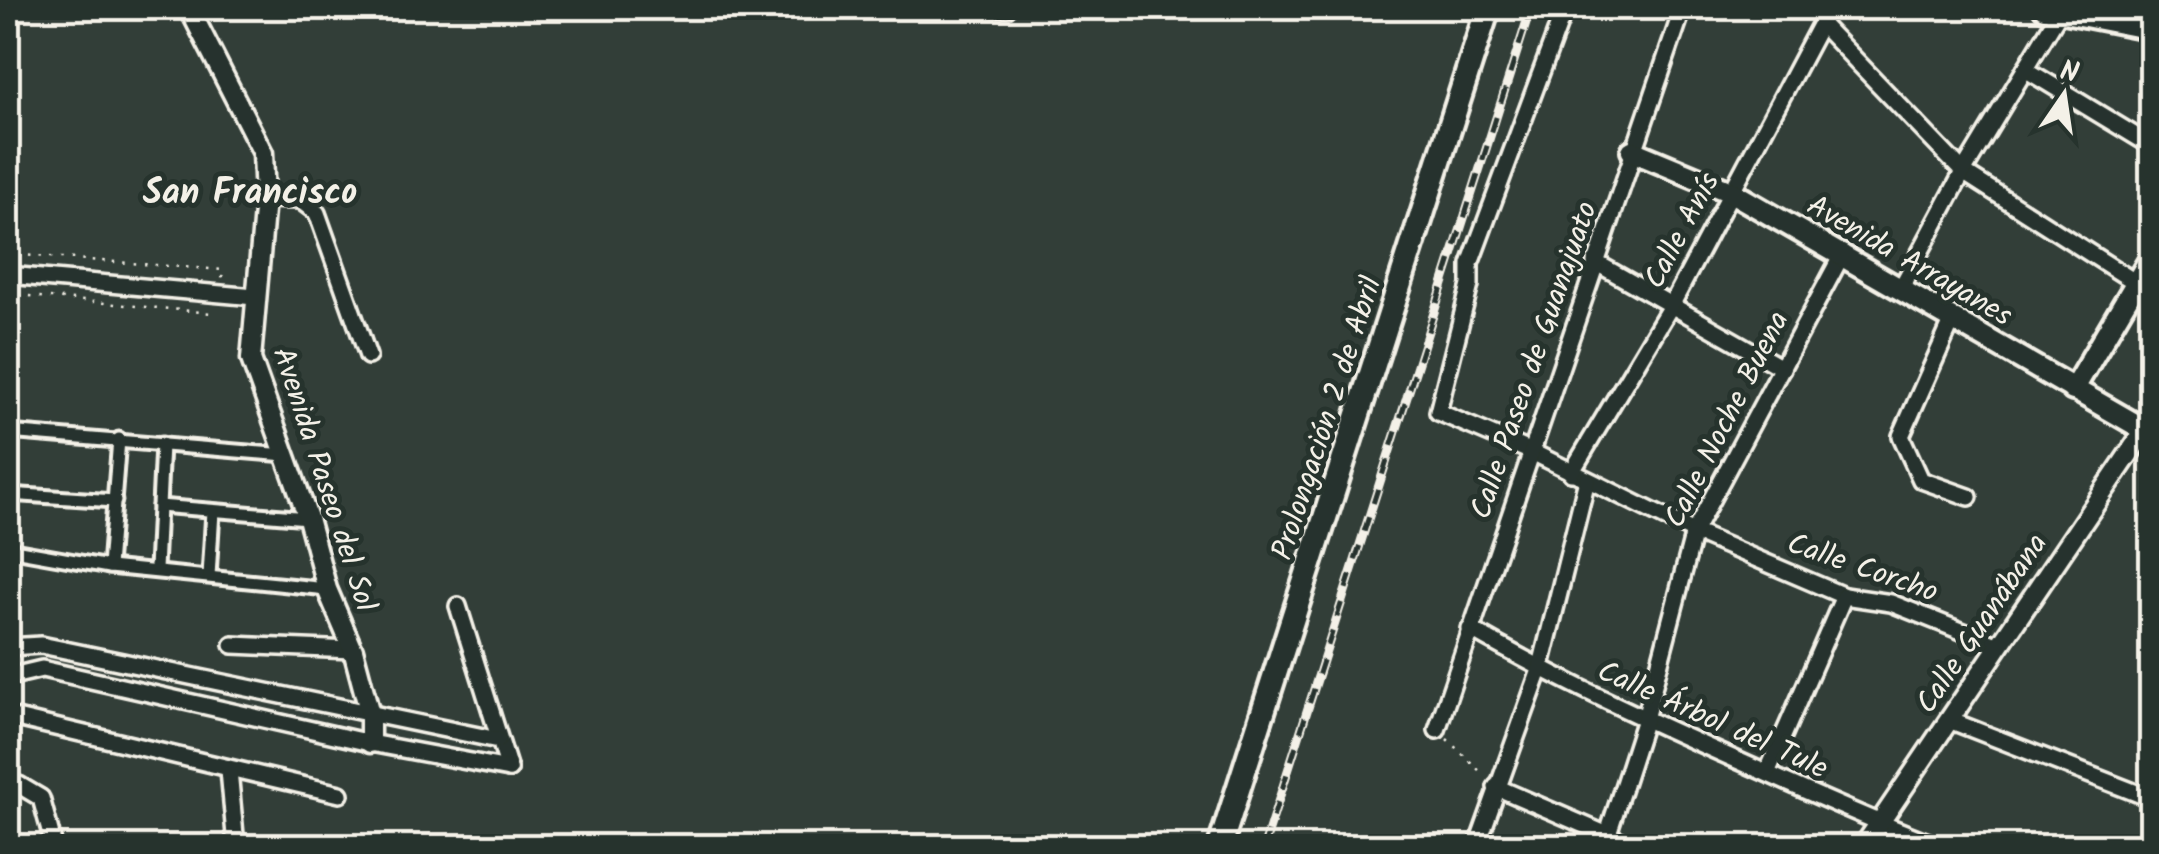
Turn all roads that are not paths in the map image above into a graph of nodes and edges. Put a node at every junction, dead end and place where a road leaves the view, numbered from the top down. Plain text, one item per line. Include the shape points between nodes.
1 (190, 8) edge
2 (1488, 8) edge
3 (1566, 8) edge
4 (1683, 8) edge
5 (1829, 8) edge
6 (2056, 9) edge
7 (1821, 24) junction
8 (2152, 29) edge
9 (2025, 70) junction
10 (2152, 146) edge
11 (1632, 151) junction
12 (1963, 172) junction
13 (1733, 193) junction
14 (265, 199) junction
15 (1843, 254) junction
16 (2152, 256) edge
17 (1595, 262) junction
18 (8, 275) edge
19 (1901, 288) junction
20 (2143, 289) edge
21 (256, 291) junction
22 (1672, 304) junction
23 (1953, 319) junction
24 (368, 356) dead end
25 (1782, 368) junction
26 (2073, 390) junction
27 (8, 432) edge
28 (2148, 432) edge
29 (119, 439) junction
30 (162, 444) junction
31 (1532, 452) junction
32 (286, 455) junction
33 (1571, 472) junction
34 (1587, 480) junction
35 (8, 494) edge
36 (1969, 497) dead end
37 (115, 501) junction
38 (159, 506) junction
39 (213, 511) junction
40 (308, 518) junction
41 (1694, 532) junction
42 (8, 550) edge
43 (109, 567) junction
44 (156, 569) junction
45 (209, 576) junction
46 (327, 588) junction
47 (1844, 596) junction
48 (458, 606) dead end
49 (1470, 629) junction
50 (41, 645) junction
51 (233, 645) dead end
52 (1999, 646) junction
53 (8, 647) edge
54 (353, 650) junction
55 (42, 669) junction
56 (1540, 670) junction
57 (8, 677) edge
58 (370, 714) junction
59 (8, 716) edge
60 (1646, 719) junction
61 (1949, 720) junction
62 (1437, 730) road end
63 (498, 740) junction
64 (370, 742) junction
65 (229, 770) junction
66 (1768, 773) junction
67 (8, 786) edge
68 (1496, 787) junction
69 (340, 794) dead end
70 (2152, 799) edge
71 (1879, 824) junction
72 (1606, 841) edge
73 (54, 846) edge
74 (236, 846) edge
75 (1220, 846) edge
76 (1477, 846) edge
77 (1633, 846) edge
78 (1864, 846) edge
79 (1939, 846) edge

1 - 14 street, Avenida Paseo del Sol via 263,153
2 - 75 main road, Prolongación 2 de Abril
3 - 31 street, Calle Corcho via 1470,264 1438,412
4 - 11 street, Calle Paseo de Guanajuato
5 - 7 street, Calle Anís
6 - 8 main road
6 - 9 street
7 - 12 street
7 - 13 street, Calle Anís
9 - 10 street
9 - 12 street
11 - 13 main road, Avenida Arrayanes
11 - 17 street, Calle Paseo de Guanajuato
12 - 19 street
12 - 20 street
13 - 15 main road, Avenida Arrayanes
13 - 22 street, Calle Anís
14 - 21 street, Avenida Paseo del Sol
14 - 24 street via 300,200 317,213
15 - 19 main road, Avenida Arrayanes
15 - 25 street, Calle Noche Buena
16 - 20 main road
17 - 22 street
17 - 31 street, Calle Paseo de Guanajuato
18 - 21 street
19 - 23 main road, Avenida Arrayanes
20 - 26 main road
21 - 32 street, Avenida Paseo del Sol via 251,359
22 - 25 street
22 - 33 street, Calle Anís
23 - 26 main road, Avenida Arrayanes
23 - 36 street via 1901,436 1921,480
25 - 41 street, Calle Noche Buena
26 - 28 main road, Avenida Arrayanes
27 - 29 street
28 - 52 street, Calle Guanábana
29 - 30 street
29 - 37 street
30 - 32 street
30 - 38 street
31 - 33 street, Calle Corcho
31 - 49 street, Calle Paseo de Guanajuato
32 - 40 street, Avenida Paseo del Sol
33 - 34 street, Calle Corcho
34 - 41 street, Calle Corcho
34 - 56 street
35 - 37 street
37 - 43 street
38 - 39 street
38 - 44 street
39 - 40 street
39 - 45 street
40 - 46 street, Avenida Paseo del Sol
41 - 47 street, Calle Corcho
41 - 60 street, Calle Noche Buena
42 - 43 street
43 - 44 street
44 - 45 street
45 - 46 street
46 - 54 street, Avenida Paseo del Sol
47 - 52 street, Calle Corcho via 1891,603
47 - 66 street
48 - 63 street
49 - 56 street, Calle Árbol del Tule
49 - 62 street, Calle Paseo de Guanajuato
50 - 53 street
50 - 55 street
50 - 58 street
51 - 54 street
52 - 61 street, Calle Guanábana
54 - 58 street, Avenida Paseo del Sol
55 - 57 street
55 - 64 street
56 - 60 street, Calle Árbol del Tule
56 - 68 street
58 - 63 street
58 - 64 street, Avenida Paseo del Sol
59 - 65 street
60 - 66 street, Calle Árbol del Tule
60 - 72 street, Calle Noche Buena
61 - 70 street
61 - 71 street, Calle Guanábana
63 - 64 street via 509,769
65 - 69 street
65 - 74 street
66 - 71 street, Calle Árbol del Tule
67 - 73 street via 40,798
68 - 72 street
68 - 76 street
71 - 78 street, Calle Guanábana
71 - 79 street, Calle Árbol del Tule
72 - 77 street

